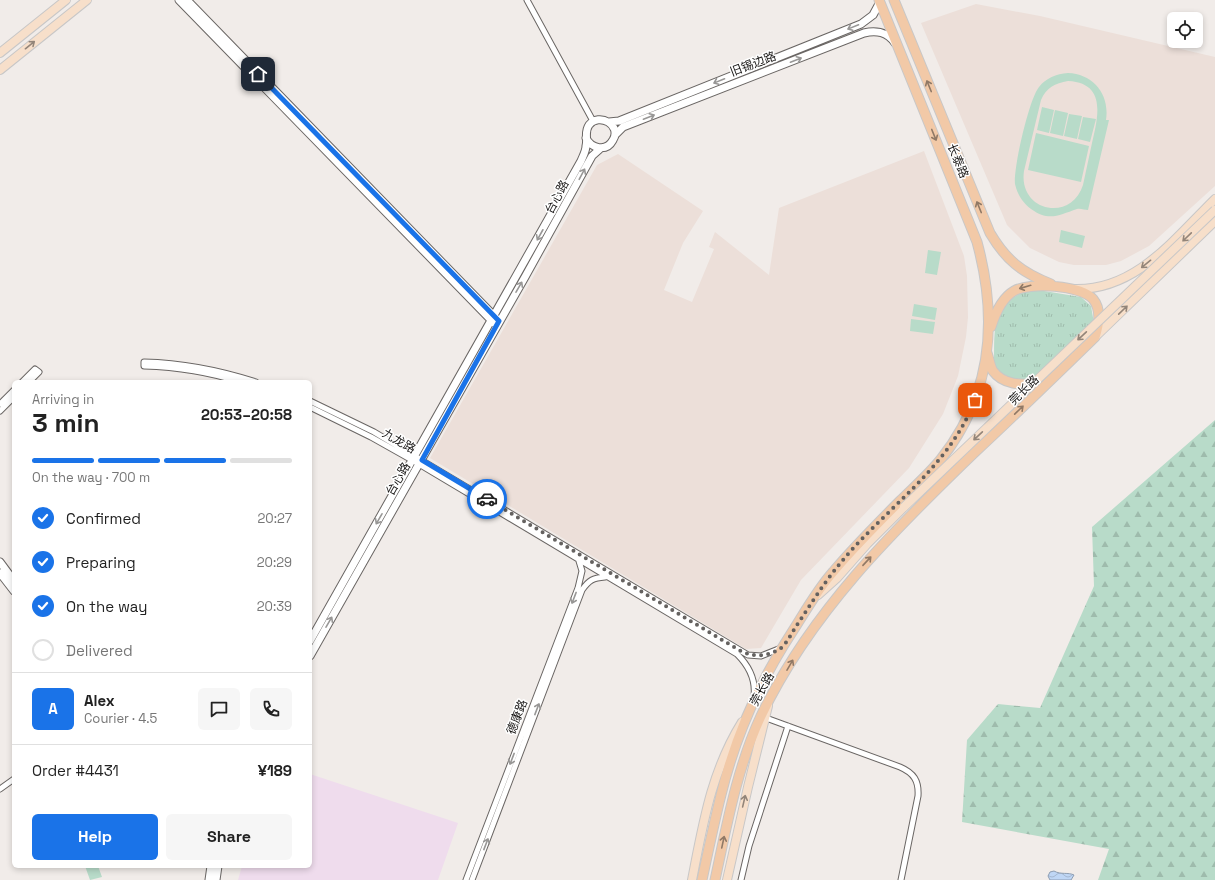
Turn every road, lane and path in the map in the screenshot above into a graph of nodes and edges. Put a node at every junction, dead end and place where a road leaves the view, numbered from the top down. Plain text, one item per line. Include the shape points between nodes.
1 (66, 0) edge
2 (87, 0) edge
3 (179, 0) edge
4 (187, 0) edge
5 (527, 0) edge
6 (894, 0) edge
7 (880, 1) edge
8 (898, 48) junction
9 (0, 53) edge
10 (0, 70) edge
11 (593, 121) junction
12 (609, 122) junction
13 (309, 130) junction
14 (614, 135) junction
15 (586, 138) junction
16 (601, 148) junction
17 (1215, 199) edge
18 (1215, 210) edge
19 (1215, 222) edge
20 (1064, 288) junction
21 (495, 321) junction
22 (1095, 337) junction
23 (988, 338) junction
24 (986, 352) junction
25 (1053, 378) junction
26 (25, 380) edge
27 (30, 380) edge
28 (233, 380) edge
29 (249, 380) edge
30 (12, 392) edge
31 (12, 399) edge
32 (312, 402) edge
33 (0, 404) edge
34 (312, 408) edge
35 (0, 411) edge
36 (417, 460) junction
37 (579, 561) junction
38 (0, 562) edge
39 (0, 573) edge
40 (605, 576) junction
41 (12, 578) edge
42 (12, 588) edge
43 (814, 598) junction
44 (312, 638) edge
45 (783, 646) junction
46 (312, 652) edge
47 (770, 699) junction
48 (753, 705) junction
49 (766, 718) junction
50 (788, 726) junction
51 (12, 780) edge
52 (0, 789) edge
53 (211, 868) edge
54 (218, 868) edge
55 (209, 880) edge
56 (216, 880) edge
57 (466, 880) edge
58 (472, 880) edge
59 (692, 880) edge
60 (702, 880) edge
61 (715, 880) edge
62 (727, 880) edge
63 (741, 880) edge
64 (900, 880) edge

1 - 9 main road
10 -> 2 main road
3 - 13 main road
4 - 13 main road
5 - 11 street
20 -> 6 highway, 长泰路 via 1034,277 1010,261 990,233
7 - 8 highway, 长泰路
7 -> 12 main road, 旧锡边路 via 873,15 861,24 619,121
14 -> 8 main road, 旧锡边路 via 623,127 864,33 877,31 886,34
8 -> 23 highway, 长泰路 via 977,242 986,278
11 - 12 main road via 602,119
11 - 15 main road via 587,128
12 - 14 main road
13 - 21 main road
14 - 16 main road via 609,145
15 - 16 main road via 592,145
15 -> 21 main road, 台心路 via 587,146 581,161
21 -> 16 main road, 台心路 via 592,156
17 -> 20 main road via 1147,265 1132,275 1104,286
18 -> 43 main road, 莞长路, bridge via 904,507 837,578
22 -> 19 main road, 莞长路
20 - 22 highway via 1086,294 1093,299 1098,307 1099,322
20 -> 23 highway via 1032,285 1014,291 998,309
21 - 36 main road, 台心路
22 - 25 highway, 莞长路
23 - 24 highway, 莞长路
24 - 25 highway via 993,371 1007,382 1022,385 1038,384
24 - 43 highway, 莞长路 via 978,391 963,427 951,445 940,460 831,574
47 -> 25 highway, 莞长路 via 816,625 859,570 925,501
26 - 27 street via 37,371
28 - 29 street via 185,369 144,366 144,362 185,364
30 - 33 street
31 - 35 street
32 - 36 street, 九龙路 via 346,418
34 - 36 street, 九龙路
36 - 37 street, 九龙路
36 -> 44 main road, 台心路
36 - 45 street, 九龙路 via 748,655 761,656
46 -> 36 main road, 台心路
37 - 40 street, 九龙路
37 -> 57 street, 德康路 via 581,579
38 - 41 main road
39 - 42 main road
40 - 48 street, 九龙路 via 737,654 752,673 755,692
58 -> 40 street, 德康路 via 582,590 588,581
43 - 45 highway, 莞长路
45 - 48 highway, 莞长路
47 - 49 main road
61 -> 47 highway, 莞长路 via 733,797 745,758
48 - 59 main road via 733,736 717,771
48 - 60 highway, 莞长路 via 739,737 721,793
49 - 50 street
62 -> 49 main road
50 - 63 street via 751,838
50 - 64 street via 900,766 915,776 919,785 918,796
51 - 52 street
53 - 55 main road
54 - 56 main road

